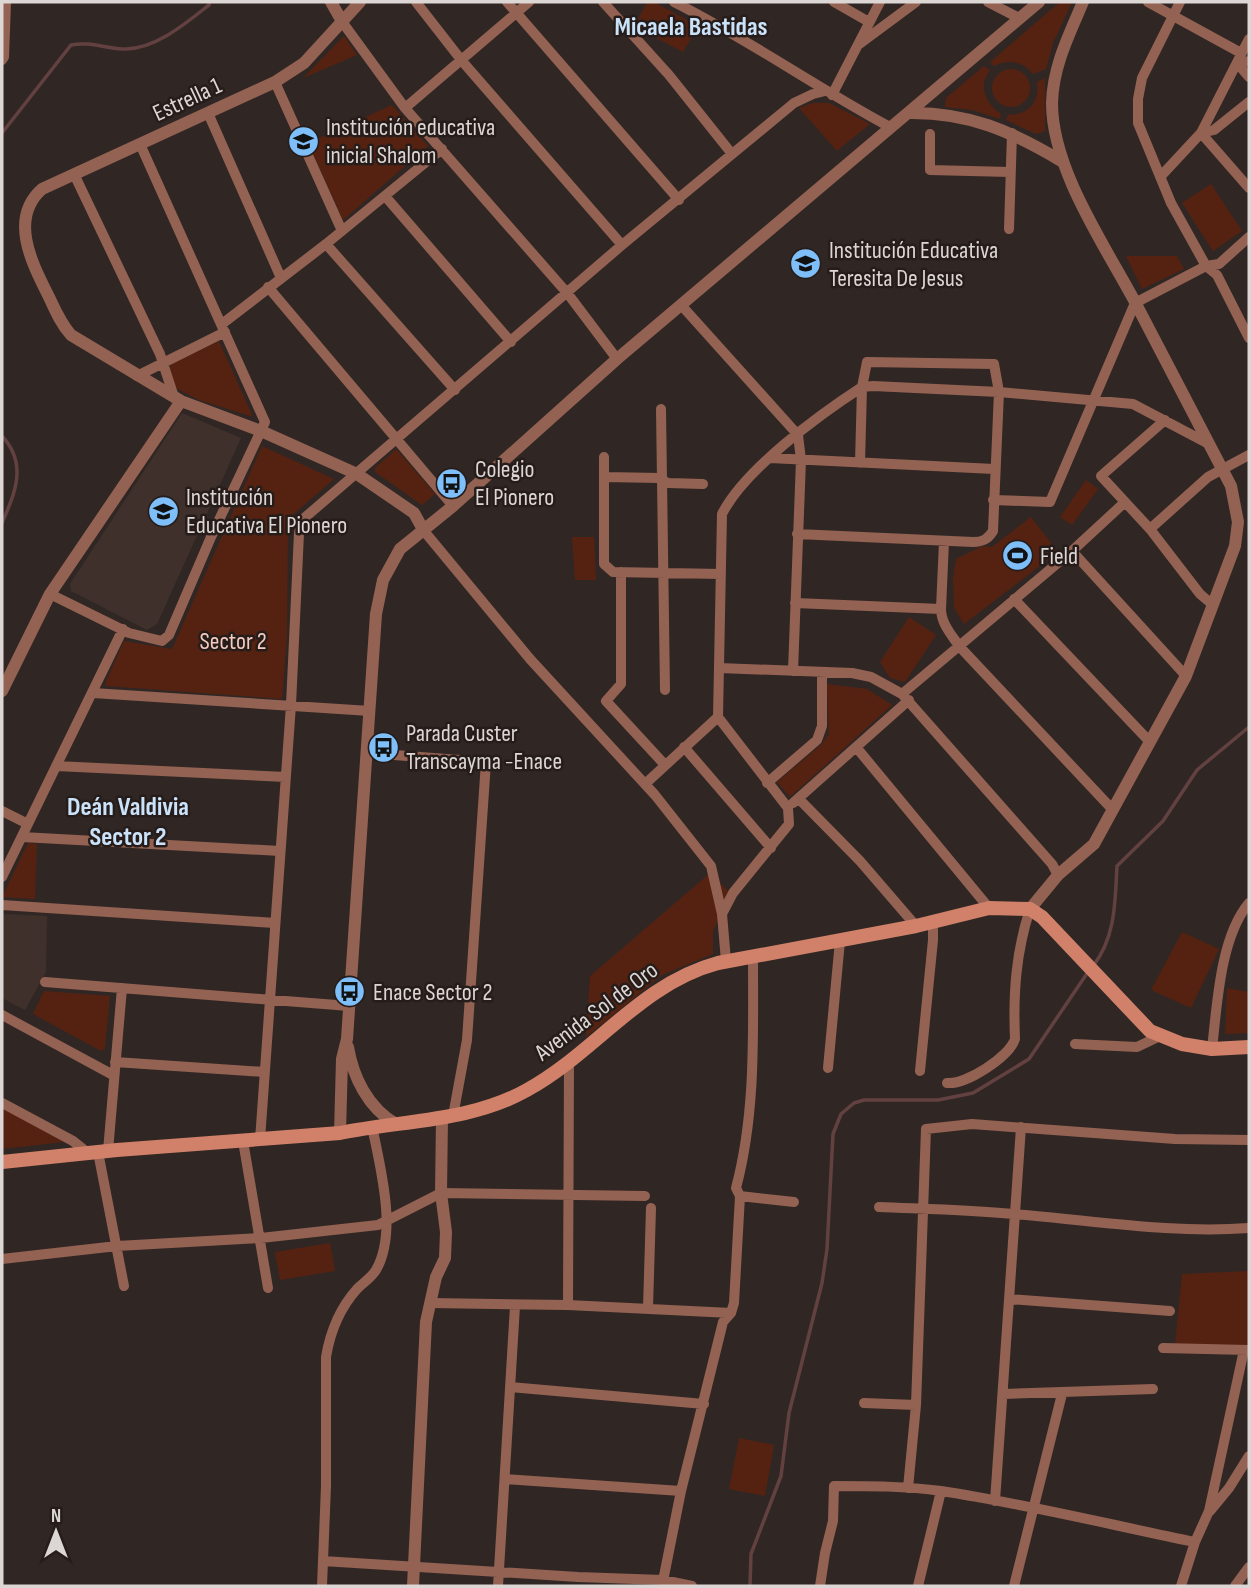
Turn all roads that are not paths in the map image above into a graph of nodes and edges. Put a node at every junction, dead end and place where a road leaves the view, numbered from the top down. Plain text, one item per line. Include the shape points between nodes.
1 (6, 2) edge
2 (331, 2) edge
3 (360, 2) edge
4 (416, 2) edge
5 (507, 2) edge
6 (529, 2) edge
7 (603, 2) edge
8 (674, 2) edge
9 (834, 2) edge
10 (880, 2) edge
11 (916, 2) edge
12 (988, 2) edge
13 (1039, 2) edge
14 (1083, 2) edge
15 (1147, 2) edge
16 (1180, 2) edge
17 (516, 13) junction
18 (1173, 14) junction
19 (1019, 19) junction
20 (869, 22) junction
21 (342, 23) junction
22 (1249, 39) edge
23 (856, 47) junction
24 (1243, 59) edge
25 (2, 60) edge
26 (462, 61) junction
27 (1249, 77) edge
28 (275, 82) junction
29 (829, 93) junction
30 (1249, 102) edge
31 (405, 108) junction
32 (208, 113) junction
33 (908, 113) junction
34 (891, 127) junction
35 (1012, 133) junction
36 (1201, 133) junction
37 (930, 134) dead end
38 (140, 144) junction
39 (442, 149) junction
40 (732, 154) junction
41 (1063, 162) junction
42 (1010, 172) junction
43 (74, 174) junction
44 (1161, 176) junction
45 (1249, 188) edge
46 (385, 196) junction
47 (680, 200) junction
48 (1009, 229) dead end
49 (342, 231) junction
50 (1249, 237) edge
51 (326, 244) junction
52 (622, 246) junction
53 (1206, 266) junction
54 (281, 278) junction
55 (268, 287) junction
56 (568, 294) junction
57 (1135, 303) junction
58 (682, 306) junction
59 (223, 328) junction
60 (1249, 338) edge
61 (511, 342) junction
62 (617, 359) junction
63 (161, 362) junction
64 (137, 376) junction
65 (862, 387) junction
66 (455, 390) junction
67 (999, 392) junction
68 (177, 399) junction
69 (1094, 400) junction
70 (661, 409) dead end
71 (1166, 420) junction
72 (261, 431) junction
73 (798, 435) junction
74 (397, 439) junction
75 (1209, 444) junction
76 (1249, 455) edge
77 (604, 457) dead end
78 (770, 458) junction
79 (801, 460) junction
80 (860, 463) junction
81 (994, 469) junction
82 (1222, 470) junction
83 (357, 474) junction
84 (605, 477) junction
85 (663, 479) junction
86 (703, 484) dead end
87 (993, 500) junction
88 (1125, 502) junction
89 (453, 506) junction
90 (1150, 529) junction
91 (424, 531) junction
92 (797, 534) junction
93 (944, 541) junction
94 (1072, 551) junction
95 (621, 572) junction
96 (664, 573) junction
97 (721, 574) junction
98 (50, 594) junction
99 (1014, 599) junction
100 (795, 603) junction
101 (1213, 604) junction
102 (941, 608) junction
103 (123, 629) junction
104 (959, 646) junction
105 (719, 668) junction
106 (793, 671) junction
107 (822, 672) junction
108 (1186, 676) junction
109 (666, 690) dead end
110 (2, 691) edge
111 (93, 693) junction
112 (905, 697) junction
113 (291, 705) junction
114 (370, 711) junction
115 (718, 717) junction
116 (1150, 742) junction
117 (684, 747) junction
118 (856, 747) junction
119 (368, 753) junction
120 (666, 765) junction
121 (56, 766) junction
122 (286, 777) junction
123 (767, 783) junction
124 (645, 784) junction
125 (799, 799) junction
126 (788, 808) junction
127 (1112, 809) junction
128 (2, 811) edge
129 (28, 824) junction
130 (22, 837) junction
131 (771, 848) junction
132 (280, 851) junction
133 (1058, 875) junction
134 (2, 877) edge
135 (1249, 903) edge
136 (2, 905) edge
137 (989, 908) junction
138 (1030, 909) junction
139 (722, 914) junction
140 (933, 922) junction
141 (275, 923) junction
142 (916, 926) junction
143 (840, 941) junction
144 (753, 957) junction
145 (726, 961) junction
146 (45, 982) dead end
147 (122, 988) junction
148 (270, 999) junction
149 (349, 1006) junction
150 (2, 1015) edge
151 (1160, 1036) junction
152 (347, 1039) junction
153 (1076, 1044) dead end
154 (1249, 1047) edge
155 (1212, 1049) junction
156 (115, 1062) junction
157 (569, 1062) junction
158 (828, 1068) dead end
159 (920, 1071) dead end
160 (264, 1072) junction
161 (113, 1075) junction
162 (947, 1083) dead end
163 (2, 1103) edge
164 (447, 1117) junction
165 (396, 1124) junction
166 (372, 1126) junction
167 (1021, 1127) junction
168 (340, 1133) junction
169 (260, 1140) junction
170 (1249, 1140) edge
171 (243, 1142) junction
172 (98, 1152) junction
173 (2, 1162) edge
174 (441, 1193) junction
175 (569, 1194) junction
176 (645, 1196) dead end
177 (740, 1196) junction
178 (794, 1202) dead end
179 (879, 1207) dead end
180 (650, 1208) dead end
181 (922, 1209) junction
182 (1015, 1214) junction
183 (388, 1221) junction
184 (1249, 1228) edge
185 (261, 1238) junction
186 (117, 1247) junction
187 (2, 1259) edge
188 (124, 1286) dead end
189 (268, 1287) dead end
190 (1009, 1299) junction
191 (430, 1303) junction
192 (568, 1305) junction
193 (515, 1306) junction
194 (648, 1308) junction
195 (1170, 1311) dead end
196 (731, 1313) junction
197 (1163, 1348) dead end
198 (1246, 1350) edge
199 (510, 1387) junction
200 (1153, 1389) dead end
201 (1003, 1394) junction
202 (1062, 1394) junction
203 (704, 1404) junction
204 (864, 1404) dead end
205 (916, 1405) junction
206 (1249, 1456) edge
207 (506, 1479) junction
208 (908, 1488) junction
209 (681, 1491) junction
210 (941, 1491) junction
211 (995, 1501) junction
212 (1034, 1507) junction
213 (1209, 1511) junction
214 (1195, 1542) junction
215 (323, 1562) junction
216 (414, 1566) junction
217 (1249, 1567) edge
218 (499, 1572) junction
219 (578, 1582) edge
220 (662, 1583) edge
221 (322, 1586) edge
222 (413, 1586) edge
223 (498, 1586) edge
224 (692, 1586) edge
225 (820, 1586) edge
226 (918, 1586) edge
227 (1014, 1586) edge
228 (1181, 1586) edge
229 (1235, 1586) edge

1 - 25 street
2 - 21 street
3 - 21 street, Estrella 1
4 - 26 street
5 - 17 street
6 - 17 street
7 - 40 street
8 - 29 street
9 - 20 street
10 - 20 street
11 - 23 street
12 - 19 street
13 - 19 street
14 - 41 street via 1053,83 1055,130
15 - 18 street
16 - 18 street
17 - 26 street
17 - 47 street
18 - 24 street
18 - 44 street via 1145,70 1138,99 1142,136
19 - 33 street
20 - 23 street
21 - 28 street, Estrella 1 via 304,63
21 - 31 street
22 - 24 street
23 - 29 street
24 - 27 street
24 - 36 street
26 - 31 street
26 - 52 street
28 - 32 street, Estrella 1
28 - 49 street
29 - 34 street
29 - 40 street via 799,100
30 - 36 street via 1214,130
31 - 39 street
32 - 38 street, Estrella 1
32 - 54 street
33 - 34 street
33 - 35 street via 981,121
34 - 58 street
35 - 41 street
35 - 42 street
36 - 44 street
36 - 45 street
37 - 42 street via 930,170
38 - 43 street, Estrella 1
38 - 59 street
39 - 46 street
39 - 56 street
40 - 47 street
41 - 57 street
42 - 48 street
43 - 63 street
43 - 64 street, Estrella 1 via 36,194 26,219 32,264 71,335
44 - 53 street
46 - 49 street
46 - 61 street
47 - 52 street
49 - 51 street
50 - 53 street via 1219,264
51 - 54 street
51 - 66 street
52 - 56 street
53 - 57 street
53 - 60 street via 1217,275
54 - 55 street
55 - 59 street
55 - 74 street
56 - 61 street
56 - 62 street
57 - 69 street
57 - 75 street
58 - 62 street
58 - 73 street
59 - 63 street
59 - 72 street via 265,422
61 - 66 street
62 - 89 street
63 - 64 street
63 - 68 street
64 - 68 street
65 - 67 street
65 - 67 street via 867,362 995,364
65 - 73 street
65 - 80 street
66 - 74 street
67 - 69 street
67 - 81 street
68 - 72 street
68 - 98 street
69 - 71 street via 1133,404
69 - 87 street via 1050,502
70 - 85 street
71 - 75 street
71 - 88 street via 1101,476
72 - 83 street
72 - 103 street via 169,635 162,641 152,640
73 - 78 street
73 - 79 street
74 - 83 street
74 - 89 street
75 - 82 street
76 - 82 street
77 - 84 street
78 - 79 street
78 - 97 street via 730,499 722,514
79 - 80 street
79 - 92 street
80 - 81 street
81 - 87 street
82 - 90 street
82 - 101 street via 1234,498 1237,535
83 - 91 street via 414,513
83 - 113 street via 300,524
84 - 85 street
84 - 95 street via 604,565
85 - 86 street
85 - 96 street
87 - 93 street via 989,536 980,542
88 - 90 street
88 - 94 street
89 - 91 street
90 - 101 street via 1200,594
91 - 114 street via 400,549 383,580 376,614
91 - 124 street via 530,659
92 - 93 street
92 - 100 street
93 - 102 street
94 - 99 street
94 - 108 street
95 - 96 street
95 - 120 street via 621,684 606,701
96 - 97 street
96 - 109 street
97 - 105 street
98 - 103 street
98 - 110 street
99 - 104 street
99 - 116 street
100 - 102 street
100 - 106 street
101 - 108 street
102 - 104 street via 946,627
103 - 111 street
104 - 112 street
104 - 127 street
105 - 106 street
105 - 115 street
106 - 107 street
107 - 112 street via 871,677
107 - 123 street via 822,726 817,740
108 - 116 street
111 - 113 street
111 - 121 street
112 - 118 street
112 - 133 street
113 - 114 street
113 - 122 street
114 - 119 street
115 - 117 street
115 - 123 street
116 - 127 street
117 - 120 street
117 - 131 street
118 - 125 street
118 - 137 street
119 - 149 street
119 - 164 street via 486,762 467,1040
120 - 124 street
121 - 122 street
121 - 129 street
122 - 132 street
123 - 126 street
124 - 139 street via 711,866
125 - 126 street
125 - 142 street
126 - 131 street via 789,824
127 - 133 street via 1094,844
128 - 129 street
129 - 130 street
130 - 132 street
130 - 134 street
131 - 139 street via 733,892
132 - 141 street
133 - 138 street
135 - 155 street via 1237,918 1220,979
136 - 141 street
137 - 138 main road, Avenida Sol de Oro
137 - 140 main road, Avenida Sol de Oro
138 - 151 main road via 1050,923 1126,1008
138 - 162 street via 1015,970 1013,1046 960,1083
139 - 145 street
140 - 142 main road, Avenida Sol de Oro
140 - 159 street
141 - 148 street
142 - 143 main road, Avenida Sol de Oro
143 - 144 main road, Avenida Sol de Oro
143 - 158 street
144 - 145 main road, Avenida Sol de Oro
144 - 177 street via 753,1046 747,1134 736,1188
145 - 157 main road, Avenida Sol de Oro via 663,986
146 - 147 street
147 - 148 street
147 - 156 street
148 - 149 street
148 - 160 street
149 - 152 street
150 - 161 street
151 - 153 street via 1137,1047
151 - 155 main road
152 - 165 street via 359,1084 379,1111
152 - 168 street via 342,1059
154 - 155 main road
156 - 160 street
156 - 161 street
157 - 164 main road, Avenida Sol de Oro via 509,1099
157 - 175 street
160 - 169 street
161 - 172 street
163 - 172 street
164 - 165 main road, Avenida Sol de Oro
164 - 174 street
165 - 166 main road, Avenida Sol de Oro
166 - 168 main road, Avenida Sol de Oro
166 - 183 street
167 - 170 street
167 - 181 street via 972,1124 926,1129
167 - 182 street
168 - 169 main road, Avenida Sol de Oro
169 - 171 main road, Avenida Sol de Oro
171 - 172 main road, Avenida Sol de Oro
171 - 185 street
172 - 173 main road, Avenida Sol de Oro
172 - 186 street
174 - 175 street
174 - 183 street
174 - 191 street via 445,1258
175 - 176 street
175 - 192 street
177 - 178 street
177 - 196 street
179 - 181 street
180 - 194 street
181 - 182 street
181 - 205 street
182 - 184 street via 1175,1229
182 - 190 street
183 - 185 street
183 - 215 street via 376,1270 339,1316 326,1357
185 - 186 street
185 - 189 street
186 - 187 street
186 - 188 street
190 - 195 street
190 - 201 street
191 - 193 street
191 - 216 street
192 - 193 street
192 - 194 street
193 - 199 street
194 - 196 street
196 - 203 street via 723,1322
197 - 198 street
198 - 213 street
199 - 203 street
199 - 207 street
200 - 202 street
201 - 202 street
201 - 211 street
202 - 212 street
203 - 209 street
204 - 205 street
205 - 208 street
206 - 213 street
207 - 209 street
207 - 218 street
208 - 210 street
208 - 225 street via 834,1486 833,1521
209 - 220 street
210 - 211 street
210 - 226 street
211 - 212 street
212 - 214 street
212 - 227 street
213 - 214 street
214 - 228 street
215 - 216 street
215 - 221 street
216 - 218 street
216 - 222 street
217 - 229 street
218 - 219 street
218 - 223 street
219 - 220 street
220 - 224 street

